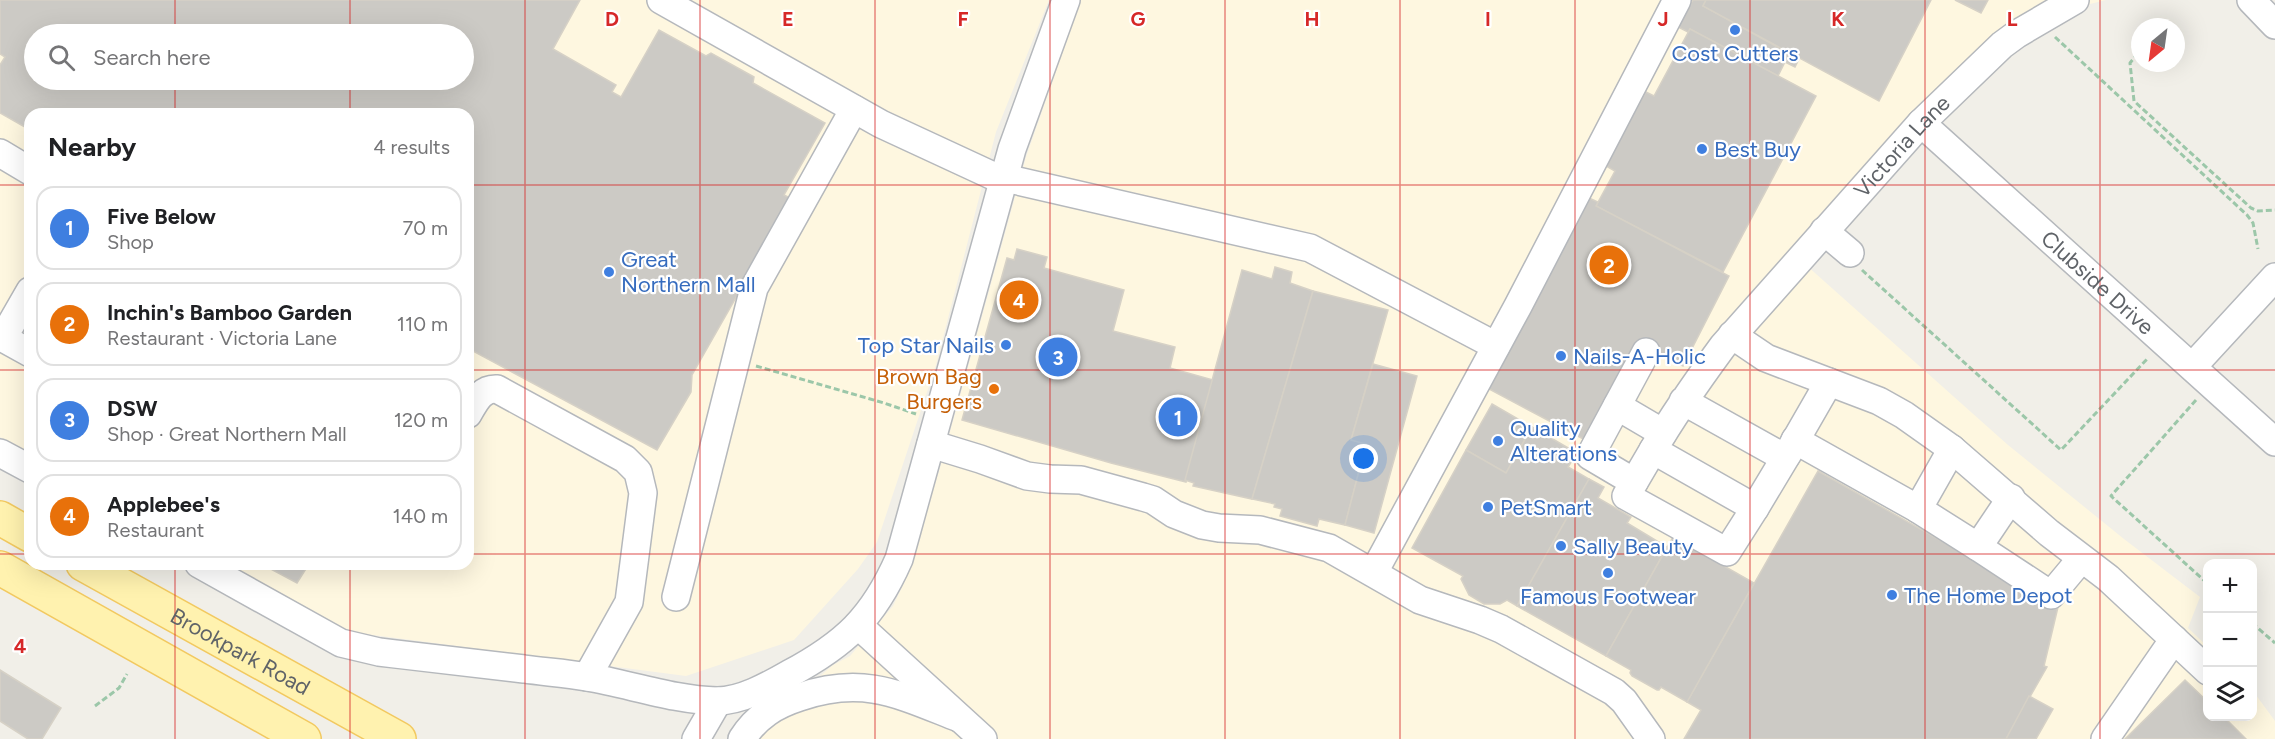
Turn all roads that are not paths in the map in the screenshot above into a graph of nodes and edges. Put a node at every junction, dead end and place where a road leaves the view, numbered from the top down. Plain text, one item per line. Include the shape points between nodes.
1 (661, 0) edge
2 (1066, 0) edge
3 (1677, 0) edge
4 (2074, 0) edge
5 (2251, 0) edge
6 (2275, 26) edge
7 (854, 109) junction
8 (1921, 123) junction
9 (0, 153) edge
10 (24, 167) edge
11 (1004, 180) junction
12 (1824, 231) junction
13 (1850, 253) road end
14 (2275, 277) edge
15 (24, 301) edge
16 (1740, 326) junction
17 (1496, 346) junction
18 (24, 350) edge
19 (1646, 352) dead end
20 (2202, 375) junction
21 (1828, 382) junction
22 (1683, 401) junction
23 (474, 405) edge
24 (1617, 405) junction
25 (934, 432) junction
26 (1658, 442) junction
27 (2275, 442) edge
28 (1790, 449) junction
29 (1952, 449) junction
30 (0, 453) edge
31 (24, 467) edge
32 (1634, 482) junction
33 (2011, 498) junction
34 (1755, 508) junction
35 (1918, 509) junction
36 (0, 518) edge
37 (24, 532) edge
38 (1978, 547) junction
39 (2082, 559) junction
40 (0, 568) edge
41 (94, 570) edge
42 (210, 570) edge
43 (1374, 572) junction
44 (676, 597) dead end
45 (858, 625) junction
46 (2174, 639) junction
47 (2204, 667) edge
48 (588, 677) junction
49 (752, 692) junction
50 (718, 701) junction
51 (959, 718) junction
52 (304, 739) edge
53 (399, 739) edge
54 (696, 739) edge
55 (725, 739) edge
56 (742, 739) edge
57 (983, 739) edge
58 (1651, 739) edge
59 (2105, 739) edge

1 - 7 street
2 - 11 street
3 - 17 street
4 - 8 street, Victoria Lane via 2002,45
5 - 6 street
7 - 11 street
7 - 44 street via 757,280
8 - 12 street, Victoria Lane
8 - 20 street, Clubside Drive
9 - 10 street
11 - 17 street via 1310,248
11 - 25 street
12 - 13 street
12 - 16 street, Victoria Lane
14 - 20 street
15 - 18 street via 3,338
16 - 21 street via 1766,358
16 - 22 street, Victoria Lane
17 - 43 street
19 - 24 street
20 - 27 street, Clubside Drive
21 - 28 street
21 - 29 street via 1879,401
22 - 26 street, Victoria Lane
22 - 28 street
23 - 48 street via 486,390 497,389 625,459 638,472 643,493 628,602
24 - 26 street
24 - 32 street via 1590,456
25 - 43 street via 980,459 1027,476 1081,480 1157,502 1202,525 1260,530 1323,546
25 - 45 street via 899,559 881,595
26 - 32 street, Victoria Lane
26 - 34 street
28 - 34 street
28 - 35 street
29 - 33 street
29 - 35 street
30 - 31 street
32 - 34 street via 1626,496 1727,552
33 - 38 street
33 - 39 street
35 - 38 street
36 - 37 main road
38 - 39 street via 2051,595
39 - 46 street
40 - 52 main road, Brookpark Road
41 - 53 main road, Brookpark Road
42 - 48 street via 347,646
43 - 58 street via 1420,600 1501,629 1614,692
45 - 49 street via 820,657
45 - 51 street
46 - 47 street
46 - 59 street
48 - 50 street
49 - 50 street
49 - 55 street
50 - 54 street
51 - 56 street via 881,690 842,687 820,690 774,707
51 - 57 street

